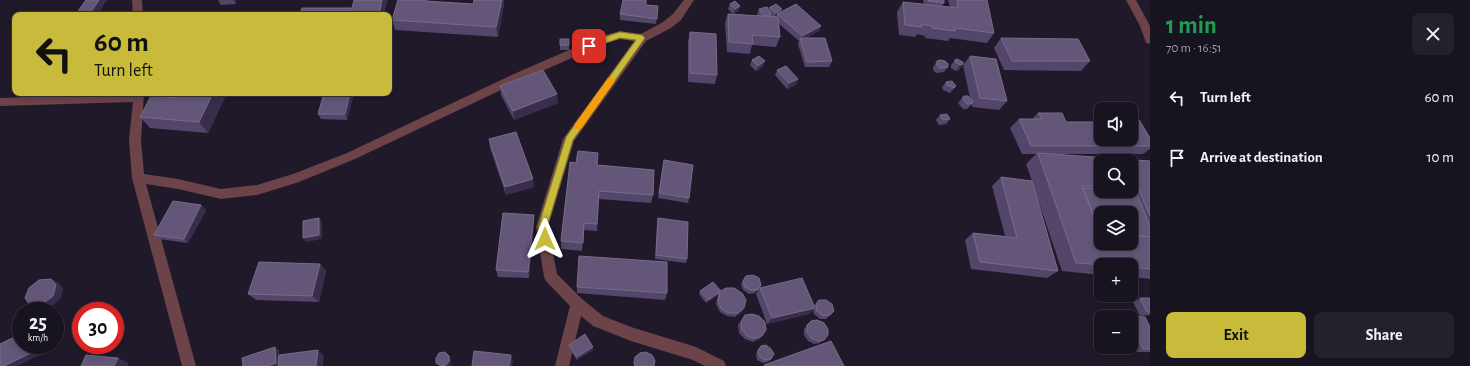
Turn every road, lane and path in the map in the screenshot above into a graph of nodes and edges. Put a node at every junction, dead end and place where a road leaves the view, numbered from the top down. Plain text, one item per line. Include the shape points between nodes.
1 (137, 0) edge
2 (689, 0) edge
3 (1130, 0) edge
4 (138, 12) edge
5 (1138, 13) junction
6 (1150, 15) edge
7 (642, 38) junction
8 (1150, 40) edge
9 (119, 96) edge
10 (139, 96) edge
11 (0, 102) edge
12 (138, 178) junction
13 (577, 304) junction
14 (189, 366) edge
15 (562, 366) edge
16 (719, 366) edge

1 - 4 street
2 - 7 street via 677,17
3 - 5 street
5 - 6 street
5 - 8 street
7 - 12 street via 620,35 603,40 520,76 351,156 257,190 221,194
7 - 13 street via 569,139 542,227 551,277
9 - 11 street
10 - 12 street via 135,140
12 - 14 street
13 - 15 street
13 - 16 street via 598,321 696,354

